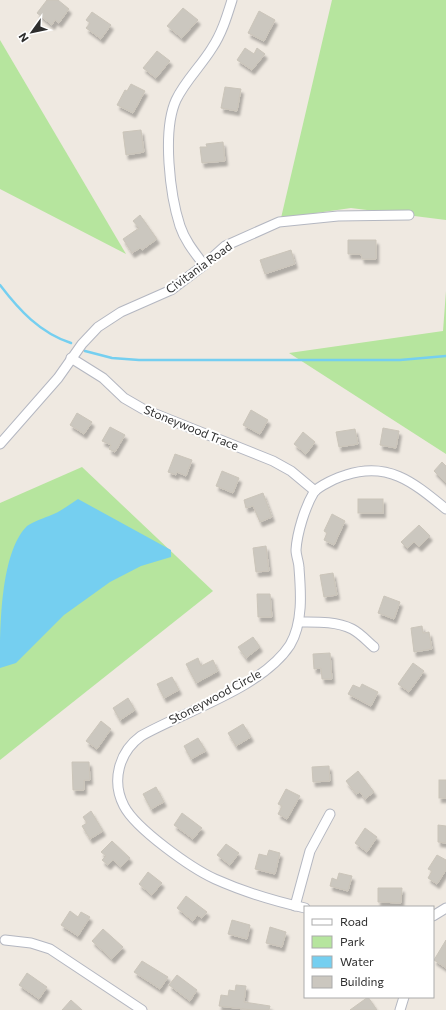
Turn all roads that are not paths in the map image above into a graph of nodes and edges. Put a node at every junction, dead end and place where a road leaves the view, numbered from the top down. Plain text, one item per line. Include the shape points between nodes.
1 (232, 0) edge
2 (409, 215) dead end
3 (204, 265) junction
4 (71, 358) junction
5 (2, 440) edge
6 (315, 491) junction
7 (446, 509) edge
8 (299, 622) junction
9 (374, 647) dead end
10 (330, 814) dead end
11 (295, 906) junction
12 (304, 908) edge
13 (446, 908) edge
14 (434, 915) edge
15 (5, 940) dead end
16 (404, 998) edge
17 (142, 1010) edge
18 (400, 1010) edge

1 - 3 street via 213,47 176,100 168,130 169,160 180,227
2 - 3 street, Civitania Road via 338,216 279,222 225,246
3 - 4 street, Civitania Road via 171,290 108,320 89,336
4 - 5 street, Civitania Road via 58,378
4 - 6 street, Stoneywood Trace via 104,378 124,398 143,409 273,461 291,471
6 - 7 street via 334,479 359,471 390,472 420,488
6 - 8 street, Stoneywood Circle via 300,526 296,551 301,592
8 - 9 street via 337,624 353,629
8 - 11 street, Stoneywood Circle via 290,644 276,662 256,678 134,741 121,761 117,777 120,797 131,818 181,859 214,879 251,894
10 - 11 street via 310,851
11 - 12 street, Stoneywood Circle
13 - 14 street
15 - 17 street via 32,943 50,949
16 - 18 street

